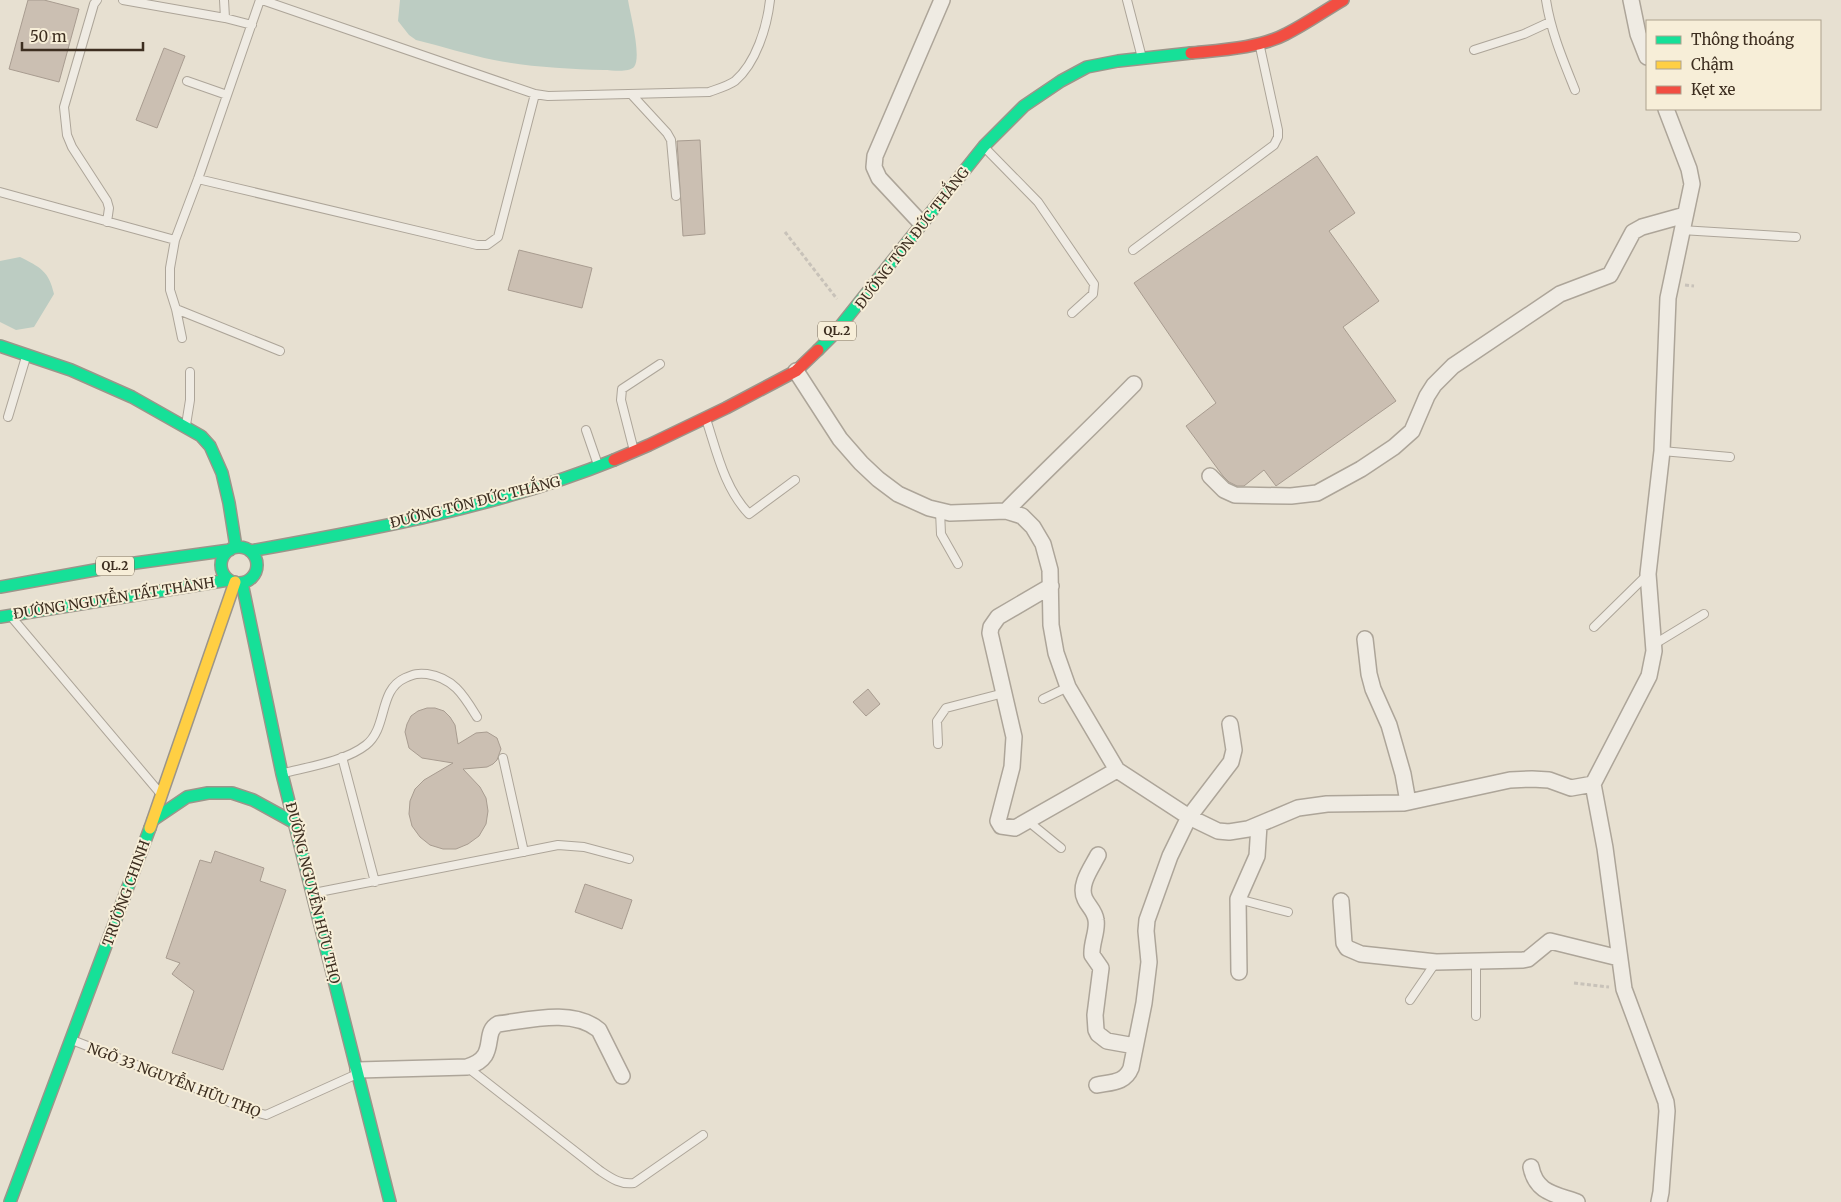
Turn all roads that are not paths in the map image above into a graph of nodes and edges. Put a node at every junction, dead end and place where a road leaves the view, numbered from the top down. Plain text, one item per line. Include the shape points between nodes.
1 (97, 0) edge
2 (123, 0) edge
3 (224, 0) edge
4 (261, 0) edge
5 (770, 0) edge
6 (942, 0) edge
7 (1127, 0) edge
8 (1343, 0) edge
9 (1546, 0) edge
10 (1631, 0) edge
11 (225, 18) junction
12 (1550, 22) junction
13 (252, 25) junction
14 (1259, 43) junction
15 (1474, 50) dead end
16 (1646, 55) edge
17 (1142, 58) junction
18 (188, 81) dead end
19 (1576, 90) dead end
20 (535, 94) junction
21 (226, 95) junction
22 (632, 95) junction
23 (1666, 110) edge
24 (984, 146) junction
25 (198, 179) junction
26 (0, 192) edge
27 (676, 196) dead end
28 (107, 222) junction
29 (1683, 222) junction
30 (921, 223) junction
31 (1796, 238) dead end
32 (176, 240) junction
33 (1133, 250) dead end
34 (176, 309) junction
35 (1072, 313) dead end
36 (182, 338) dead end
37 (0, 346) edge
38 (280, 351) dead end
39 (27, 355) junction
40 (660, 364) dead end
41 (796, 370) junction
42 (190, 372) dead end
43 (1134, 384) dead end
44 (8, 417) dead end
45 (706, 417) junction
46 (186, 426) junction
47 (586, 430) dead end
48 (634, 451) junction
49 (1662, 451) junction
50 (1730, 457) dead end
51 (599, 466) junction
52 (1210, 476) dead end
53 (795, 480) dead end
54 (940, 511) junction
55 (1006, 511) junction
56 (233, 549) junction
57 (250, 551) junction
58 (958, 564) dead end
59 (1648, 574) junction
60 (235, 582) junction
61 (1051, 586) junction
62 (0, 587) edge
63 (1704, 614) dead end
64 (5, 616) edge
65 (1594, 627) dead end
66 (1365, 638) dead end
67 (1653, 645) junction
68 (1068, 687) junction
69 (1004, 693) junction
70 (1043, 699) dead end
71 (476, 717) dead end
72 (1230, 724) dead end
73 (938, 744) dead end
74 (342, 757) junction
75 (503, 758) dead end
76 (1117, 770) junction
77 (282, 774) junction
78 (1593, 784) junction
79 (162, 796) junction
80 (1408, 802) junction
81 (1189, 817) junction
82 (153, 820) junction
83 (1029, 822) junction
84 (295, 823) junction
85 (1259, 825) junction
86 (1061, 848) dead end
87 (524, 852) junction
88 (1098, 855) dead end
89 (628, 859) dead end
90 (375, 882) junction
91 (312, 894) junction
92 (1238, 899) junction
93 (1341, 901) dead end
94 (1288, 912) dead end
95 (1619, 958) junction
96 (1436, 962) junction
97 (1476, 962) junction
98 (1239, 972) dead end
99 (1410, 1000) dead end
100 (1476, 1016) dead end
101 (71, 1040) junction
102 (1135, 1046) junction
103 (467, 1067) junction
104 (359, 1072) junction
105 (622, 1076) dead end
106 (1097, 1085) dead end
107 (703, 1135) dead end
108 (1531, 1167) dead end
109 (24, 1168) junction
110 (6, 1183) dead end
111 (10, 1202) edge
112 (390, 1202) edge
113 (1577, 1202) edge
114 (1659, 1202) edge

1 - 28 lane via 64,107 72,147 107,201
2 - 11 lane
3 - 11 lane
4 - 13 lane
4 - 20 lane
5 - 22 lane via 760,41 748,66 733,82 710,92
6 - 30 street via 875,156 874,167 879,178
7 - 17 lane
8 - 14 main road, ĐƯỜNG TÔN ĐỨC THẮNG / QL.2 via 1285,35
9 - 12 lane
10 - 16 street
11 - 13 lane
12 - 15 lane
12 - 19 lane
13 - 21 lane
14 - 17 main road, ĐƯỜNG TÔN ĐỨC THẮNG / QL.2
14 - 33 lane via 1278,130 1274,145
17 - 24 main road, ĐƯỜNG TÔN ĐỨC THẮNG / QL.2 via 1087,67 1061,81 1024,106
18 - 21 lane
20 - 22 lane
20 - 25 lane via 498,237 487,245
21 - 25 lane
22 - 27 lane via 671,140
23 - 29 street via 1692,184
24 - 30 main road, ĐƯỜNG TÔN ĐỨC THẮNG / QL.2
24 - 35 lane via 1038,202 1094,284 1093,294
25 - 32 lane
26 - 28 lane
28 - 32 lane
29 - 31 lane
29 - 49 street via 1668,298
29 - 52 street via 1642,227 1633,232 1610,275 1560,294 1453,366 1434,385 1412,431 1394,447 1317,493 1235,495 1224,490
30 - 41 main road, ĐƯỜNG TÔN ĐỨC THẮNG / QL.2 via 850,316
32 - 34 lane via 169,279
34 - 36 lane
34 - 38 lane
37 - 39 main road
39 - 44 lane
39 - 46 main road via 132,397
40 - 48 lane via 622,389 621,400
41 - 45 main road, ĐƯỜNG TÔN ĐỨC THẮNG / QL.2
41 - 54 street via 840,439 860,463 898,494
42 - 46 lane
43 - 55 street
45 - 48 main road, ĐƯỜNG TÔN ĐỨC THẮNG / QL.2
45 - 53 lane via 737,502 749,514
46 - 56 main road via 201,436 215,453 225,487
47 - 51 lane
48 - 51 main road, ĐƯỜNG TÔN ĐỨC THẮNG / QL.2
49 - 50 lane
49 - 59 street
51 - 57 main road, ĐƯỜNG TÔN ĐỨC THẮNG / QL.2 via 569,478 461,509
54 - 55 street
54 - 58 lane via 941,534
55 - 61 street via 1022,516 1033,527 1043,544
56 - 57 main road
56 - 60 main road via 222,561 224,574
56 - 62 main road, ĐƯỜNG NGUYỄN TẤT THÀNH / QL.2
57 - 60 main road via 257,562 253,576
59 - 65 lane
59 - 67 street
60 - 64 main road, ĐƯỜNG NGUYỄN TẤT THÀNH / QL.2
60 - 77 main road, ĐƯỜNG NGUYỄN HỮU THỌ
60 - 79 main road, TRƯỜNG CHINH
61 - 68 street via 1051,625
61 - 69 street via 998,618 991,626
63 - 67 lane
64 - 79 lane
66 - 80 street via 1371,682 1389,725
67 - 78 street via 1649,676
68 - 70 lane
68 - 76 street
69 - 73 lane via 946,708 937,721
69 - 83 street via 1014,737 1014,755 998,821 1008,829
71 - 74 lane via 463,694 449,682 434,675 417,673 393,687 376,736 365,746
72 - 81 street via 1234,750 1231,762
74 - 77 lane
74 - 90 lane
75 - 87 lane
76 - 81 street
76 - 83 street
77 - 84 main road, ĐƯỜNG NGUYỄN HỮU THỌ
78 - 80 street via 1571,788 1549,780 1510,780
78 - 95 street
79 - 82 main road, TRƯỜNG CHINH
80 - 85 street via 1298,808
81 - 85 street via 1218,831 1229,832
81 - 102 street via 1170,856 1147,920 1149,962
82 - 84 main road via 187,796 232,793 253,800
82 - 101 main road, TRƯỜNG CHINH
83 - 86 lane
84 - 91 main road, ĐƯỜNG NGUYỄN HỮU THỌ
85 - 92 street via 1258,856
87 - 89 lane via 558,845 575,846
87 - 90 lane
88 - 102 street via 1085,881 1083,893 1096,919 1092,955 1101,968 1096,1030 1107,1041
90 - 91 lane
91 - 104 main road, ĐƯỜNG NGUYỄN HỮU THỌ
92 - 94 lane
92 - 98 street
93 - 96 street via 1346,948 1361,954
95 - 97 street via 1550,941 1528,959
95 - 114 street via 1624,989 1666,1102
96 - 97 street
96 - 99 lane
97 - 100 lane
101 - 104 lane, NGÕ 33 NGUYỄN HỮU THỌ via 266,1115
101 - 109 main road, TRƯỜNG CHINH
102 - 106 street via 1128,1076
103 - 104 street
103 - 105 street via 484,1058 491,1031 498,1024 569,1017 599,1030
103 - 107 lane via 618,1182 634,1183
104 - 112 main road, ĐƯỜNG NGUYỄN HỮU THỌ
108 - 113 street via 1536,1182 1545,1191
109 - 110 main road
109 - 111 main road, TRƯỜNG CHINH

